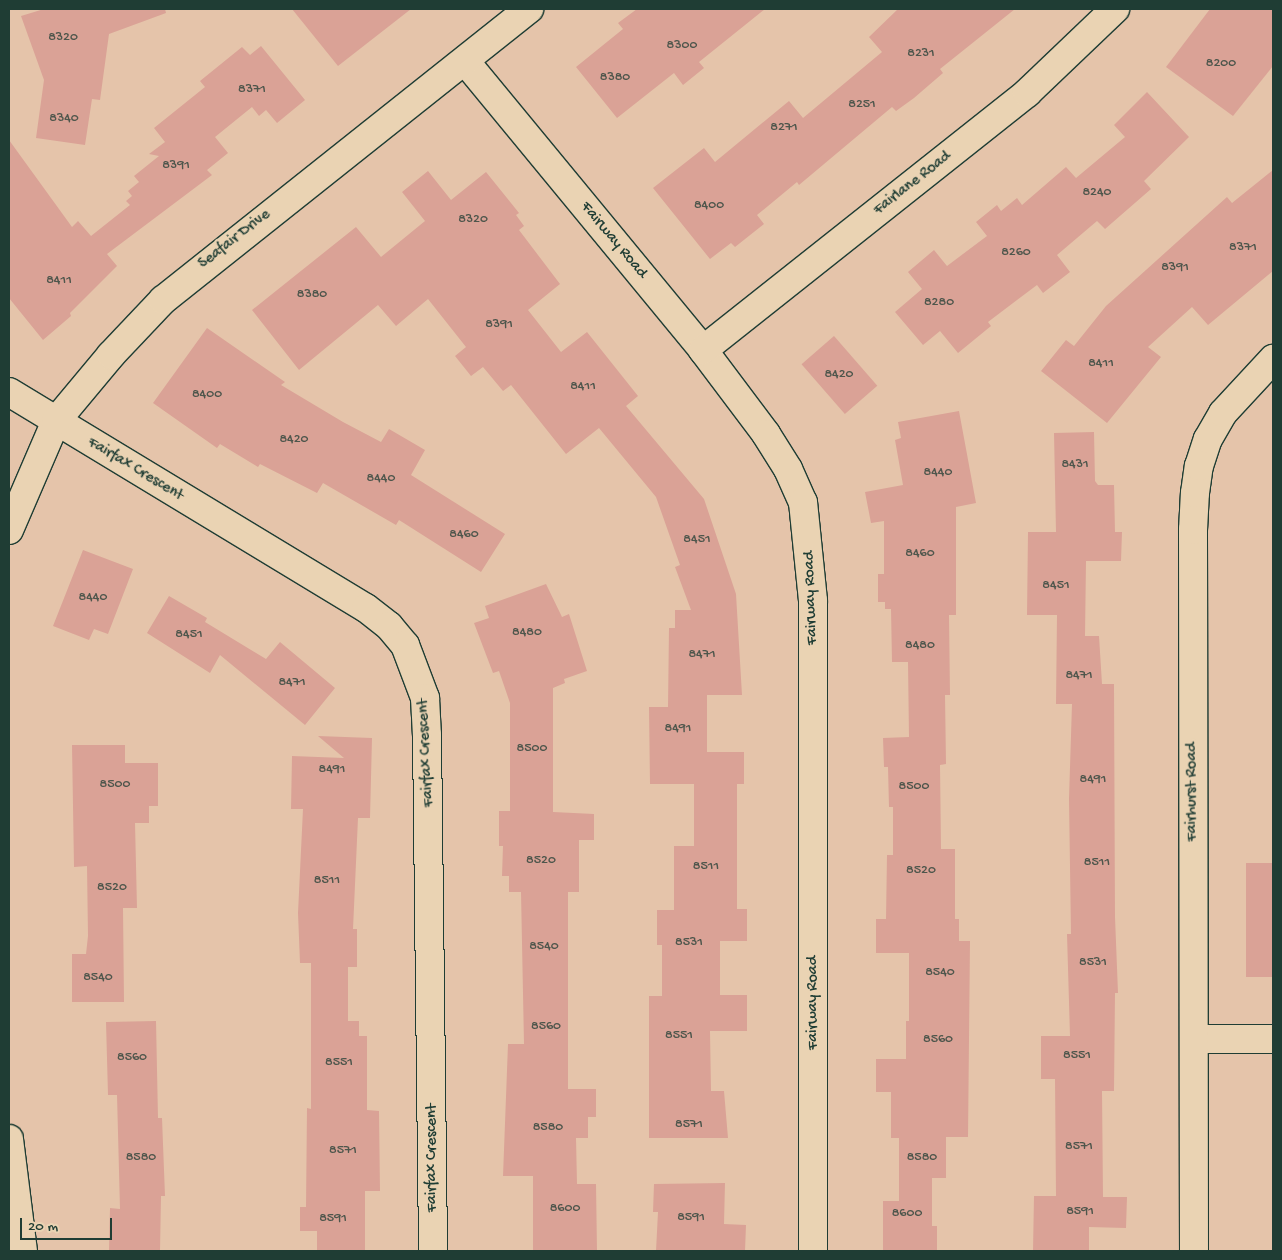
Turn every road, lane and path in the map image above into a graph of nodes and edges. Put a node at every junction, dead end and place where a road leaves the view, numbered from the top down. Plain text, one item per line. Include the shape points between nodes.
1 (529, 9) edge
2 (1115, 9) edge
3 (465, 61) junction
4 (703, 350) junction
5 (1273, 359) edge
6 (9, 392) edge
7 (56, 422) junction
8 (9, 530) edge
9 (1194, 1039) junction
10 (1273, 1039) edge
11 (9, 1139) edge
12 (23, 1251) edge
13 (434, 1251) edge
14 (813, 1251) edge
15 (1194, 1251) edge

1 - 3 street, Seafair Drive
2 - 4 street, Fairlane Road via 1027,93
3 - 4 street, Fairway Road
3 - 7 street, Seafair Drive via 177,288 111,355
4 - 14 street, Fairway Road via 788,469 803,502 808,529 813,611
5 - 9 street, Fairhurst Road via 1246,385 1219,419 1205,448 1195,493
6 - 7 street, Fairfax Crescent
7 - 8 street, Seafair Drive
7 - 13 street, Fairfax Crescent via 366,608 389,626 405,645 417,670 425,698 429,790
9 - 10 street
9 - 15 street, Fairhurst Road
11 - 12 street

